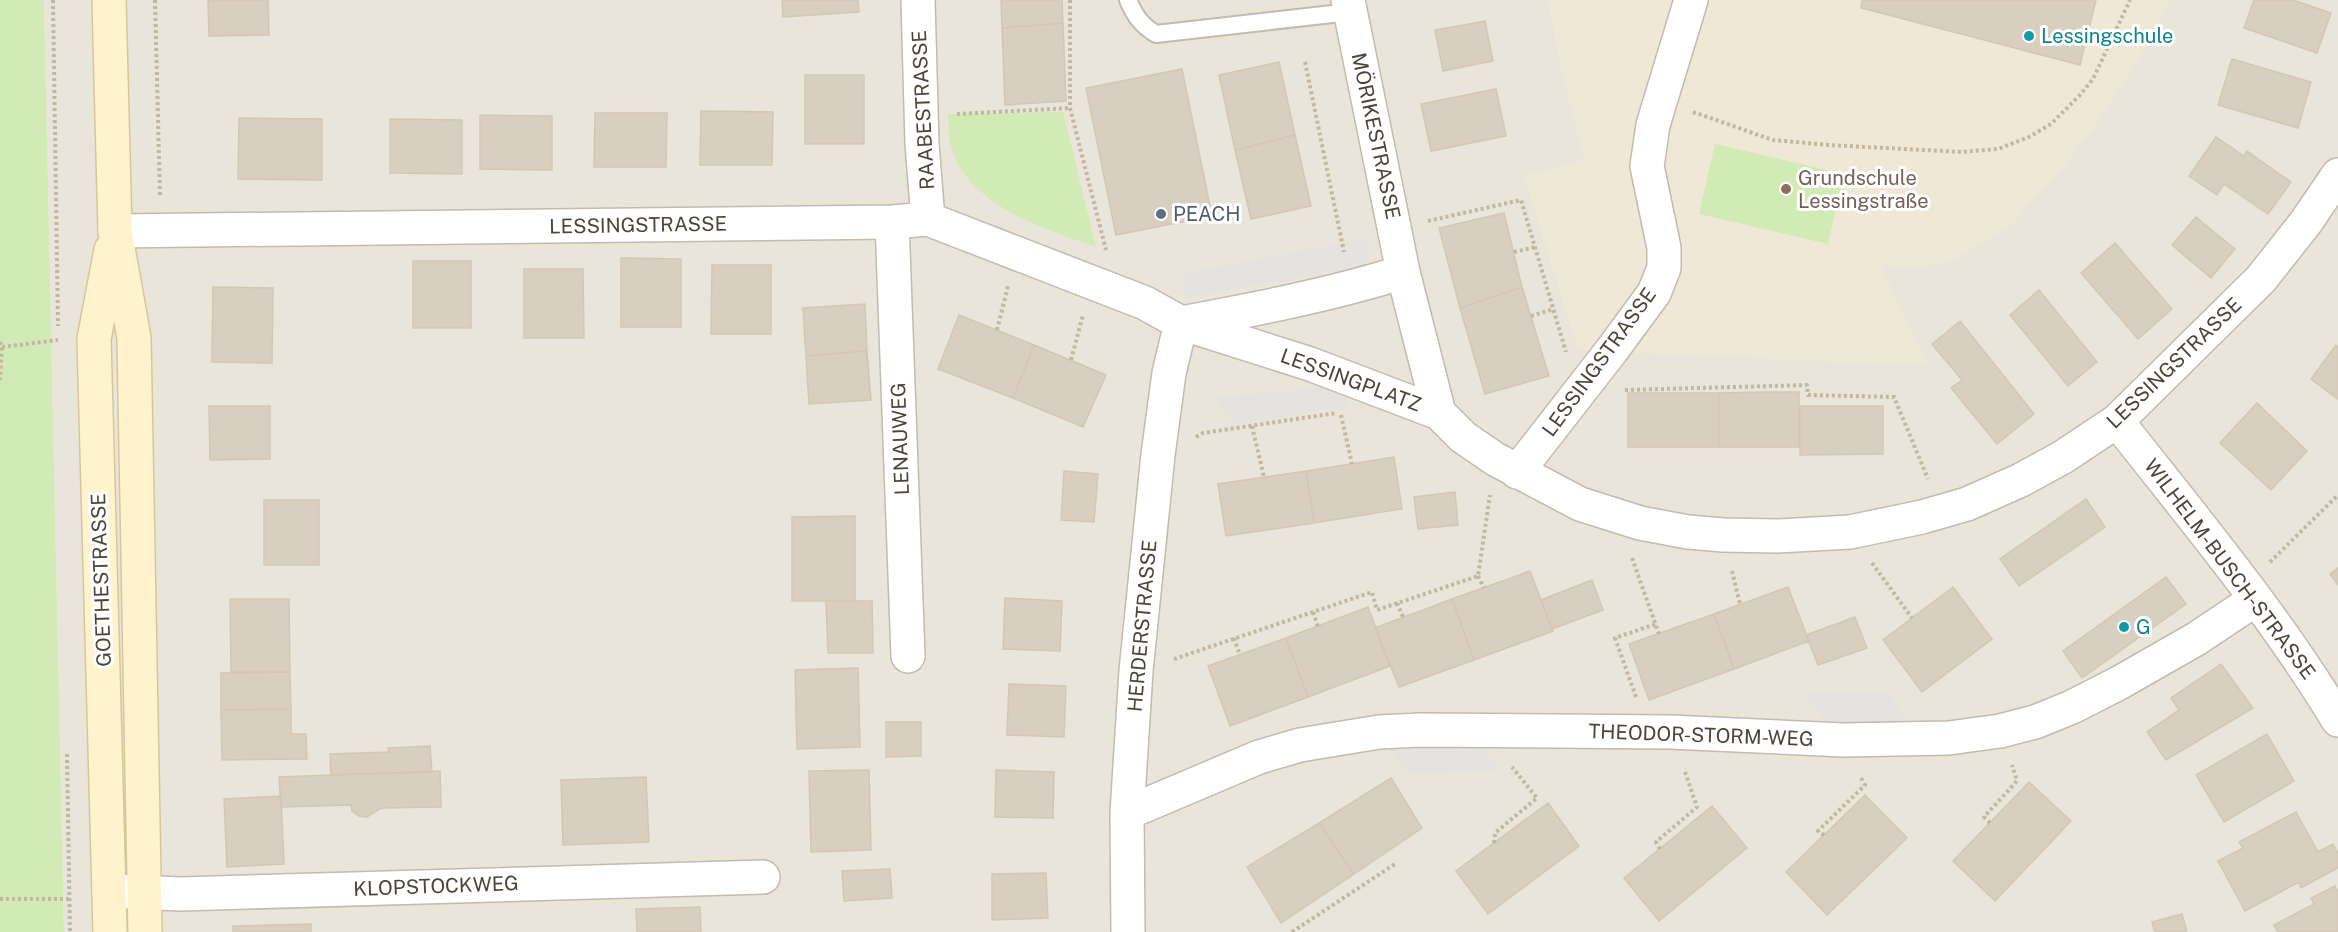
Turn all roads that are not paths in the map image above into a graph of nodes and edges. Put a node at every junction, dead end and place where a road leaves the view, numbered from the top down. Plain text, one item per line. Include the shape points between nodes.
1 (109, 0) edge
2 (918, 0) edge
3 (1128, 0) edge
4 (1691, 0) edge
5 (1349, 6) edge
6 (2338, 176) edge
7 (928, 219) junction
8 (892, 222) junction
9 (115, 231) junction
10 (1403, 272) junction
11 (1145, 303) joint
12 (1181, 323) junction
13 (1439, 412) junction
14 (2117, 421) junction
15 (1506, 465) junction
16 (2251, 592) junction
17 (908, 656) dead end
18 (2338, 720) edge
19 (1127, 813) junction
20 (763, 877) dead end
21 (110, 891) junction
22 (144, 893) junction
23 (110, 932) edge
24 (145, 932) edge
25 (1128, 932) edge

1 - 9 main road, GOETHESTRASSE
2 - 7 street, RAABESTRASSE
3 - 5 lane via 1142,26 1156,34
4 - 15 street, LESSINGSTRASSE via 1653,125 1647,166 1664,248 1664,268 1654,293 1612,350 1578,392
5 - 10 street, MÖRIKESTRASSE
6 - 14 street, LESSINGSTRASSE via 2261,279
7 - 8 street, LESSINGSTRASSE
7 - 11 street, LESSINGSTRASSE
8 - 9 street, LESSINGSTRASSE
8 - 17 street, LENAUWEG
9 - 21 main road, GOETHESTRASSE via 94,339
9 - 22 main road, GOETHESTRASSE via 134,338
10 - 12 street via 1285,304
10 - 13 street, LESSINGPLATZ
11 - 12 street, LESSINGPLATZ
12 - 13 street, LESSINGPLATZ via 1310,364
12 - 19 street, HERDERSTRASSE via 1169,373 1158,455 1136,671
13 - 15 street, LESSINGSTRASSE via 1463,437
14 - 15 street, LESSINGSTRASSE via 2063,457 1967,504 1850,532 1723,536 1640,523 1580,504
14 - 16 street, WILHELM-BUSCH-STRASSE
16 - 18 street, WILHELM-BUSCH-STRASSE via 2312,676
16 - 19 street, THEODOR-STORM-WEG via 2196,639 2119,683 2044,718 2000,731 1949,738 1843,740 1660,732 1379,732 1300,745 1259,757
19 - 25 street, HERDERSTRASSE
20 - 22 street, KLOPSTOCKWEG
21 - 22 street, KLOPSTOCKWEG
21 - 23 main road, GOETHESTRASSE
22 - 24 main road, GOETHESTRASSE

